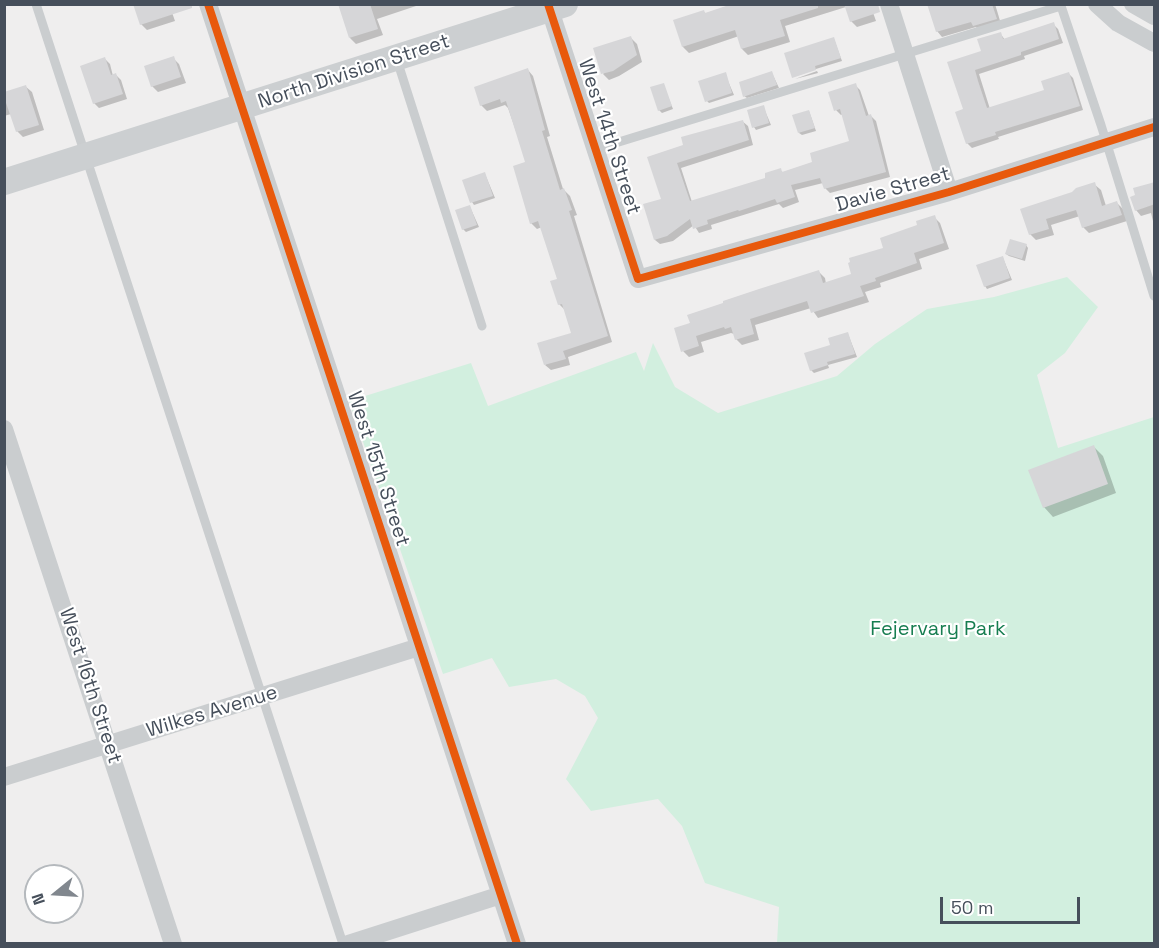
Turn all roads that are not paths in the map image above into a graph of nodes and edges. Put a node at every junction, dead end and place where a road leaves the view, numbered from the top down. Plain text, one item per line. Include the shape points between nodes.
1 (36, 4) edge
2 (208, 4) edge
3 (889, 4) edge
4 (1097, 4) edge
5 (1133, 4) edge
6 (554, 6) edge
7 (1155, 16) edge
8 (1155, 43) edge
9 (905, 55) junction
10 (396, 58) junction
11 (242, 107) junction
12 (1155, 127) edge
13 (1106, 142) junction
14 (596, 149) junction
15 (86, 157) junction
16 (4, 182) edge
17 (949, 192) junction
18 (638, 279) joint
19 (1155, 296) edge
20 (482, 326) dead end
21 (4, 429) edge
22 (419, 647) junction
23 (262, 696) junction
24 (109, 744) junction
25 (4, 777) edge
26 (501, 895) junction
27 (173, 944) edge
28 (345, 944) edge
29 (517, 944) edge

1 - 15 lane
2 - 11 street, West 15th Street
3 - 9 street
4 - 8 street via 1118,23
5 - 7 street
6 - 10 main road, North Division Street
6 - 14 street, West 14th Street
9 - 13 lane via 1061,6
9 - 14 lane
9 - 17 street
10 - 11 main road, North Division Street
10 - 20 lane
11 - 15 main road, North Division Street
11 - 22 street, West 15th Street
12 - 13 street, Davie Street
13 - 17 street, Davie Street
13 - 19 lane
14 - 18 street, West 14th Street
15 - 16 main road, North Division Street
15 - 23 lane
17 - 18 street, Davie Street
21 - 24 street, West 16th Street
22 - 23 street, Wilkes Avenue
22 - 26 street, West 15th Street
23 - 24 street, Wilkes Avenue
23 - 28 lane
24 - 25 street, Wilkes Avenue
24 - 27 street, West 16th Street
26 - 28 street
26 - 29 street, West 15th Street

